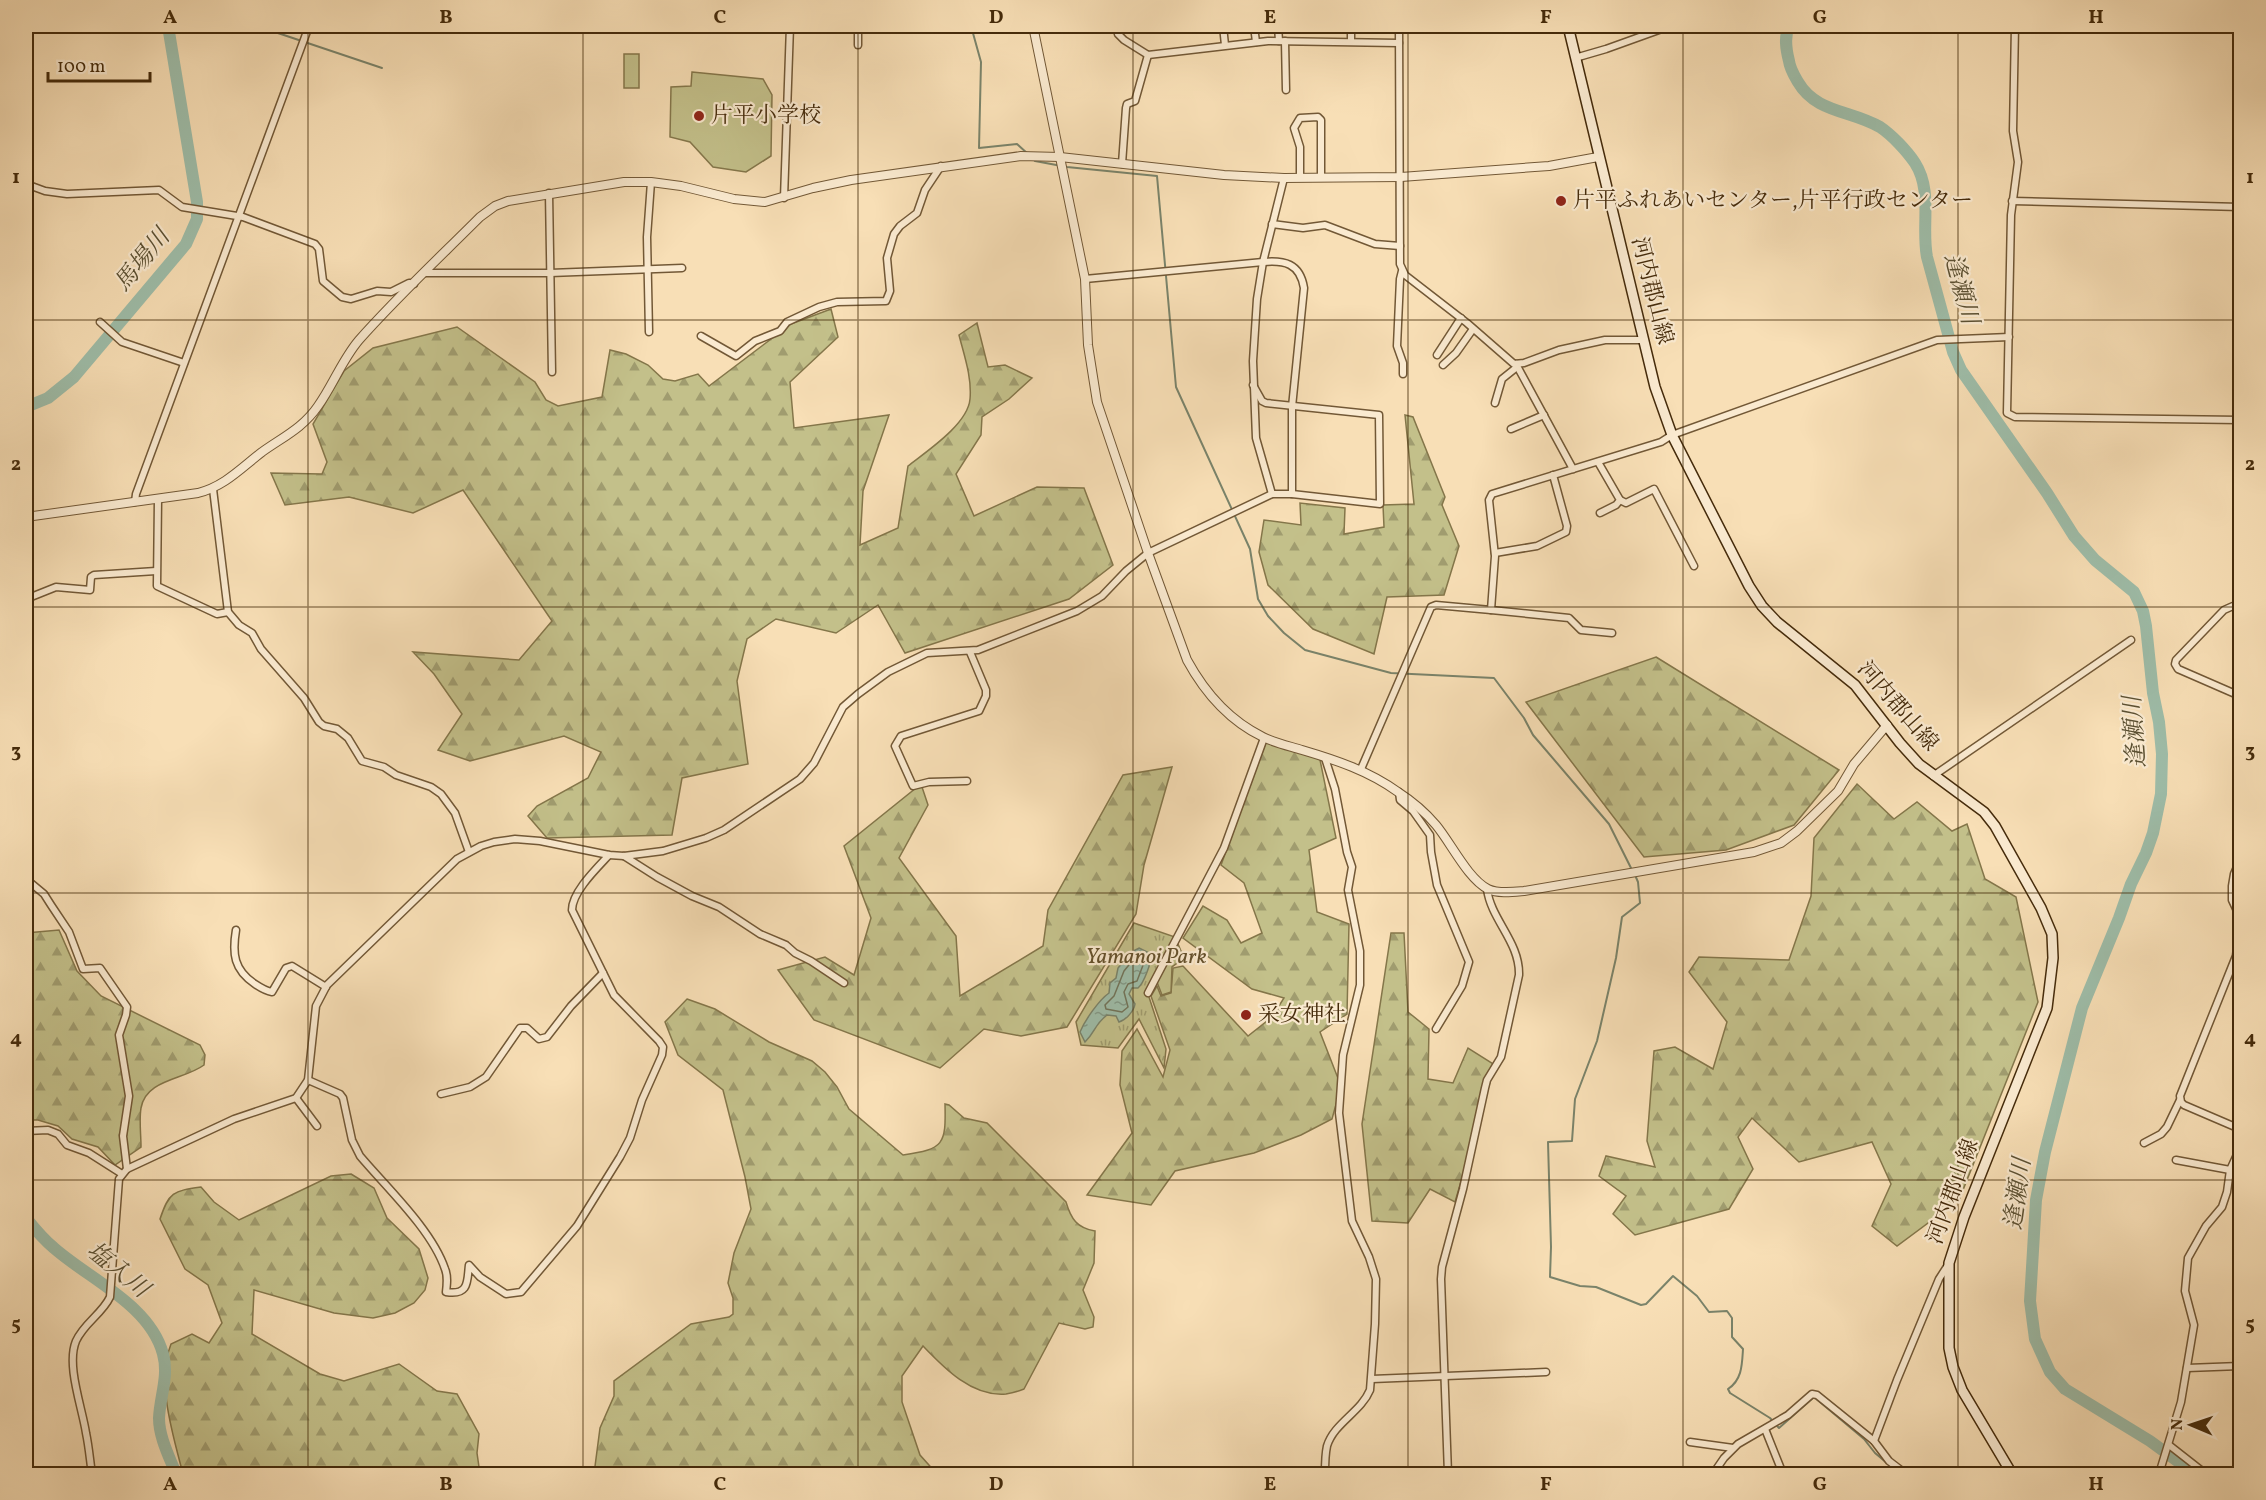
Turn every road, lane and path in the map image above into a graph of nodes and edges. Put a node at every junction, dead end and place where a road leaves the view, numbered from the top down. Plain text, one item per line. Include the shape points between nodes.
1 (309, 26) edge
2 (790, 26) edge
3 (858, 26) edge
4 (1032, 26) edge
5 (1116, 26) edge
6 (1223, 26) edge
7 (1254, 26) edge
8 (1278, 26) edge
9 (1351, 26) edge
10 (1399, 26) edge
11 (1568, 26) edge
12 (1670, 26) edge
13 (2015, 26) edge
14 (1282, 41) junction
15 (1351, 41) junction
16 (1256, 42) junction
17 (1399, 43) junction
18 (858, 45) dead end
19 (1225, 45) junction
20 (1148, 55) junction
21 (1575, 58) junction
22 (1286, 90) dead end
23 (1060, 157) junction
24 (1598, 157) junction
25 (1122, 164) junction
26 (941, 166) junction
27 (1300, 177) junction
28 (1321, 177) junction
29 (1401, 177) junction
30 (1284, 178) junction
31 (651, 182) junction
32 (26, 184) edge
33 (549, 193) junction
34 (784, 198) junction
35 (2013, 201) junction
36 (2241, 207) edge
37 (237, 218) junction
38 (1272, 224) junction
39 (1400, 246) junction
40 (1263, 262) junction
41 (682, 268) dead end
42 (647, 269) junction
43 (1402, 271) junction
44 (424, 273) junction
45 (550, 273) junction
46 (1085, 279) junction
47 (414, 284) junction
48 (1461, 318) junction
49 (100, 322) dead end
50 (1473, 328) junction
51 (650, 332) dead end
52 (701, 336) dead end
53 (2009, 337) junction
54 (1643, 340) junction
55 (1437, 355) dead end
56 (184, 363) junction
57 (1443, 365) dead end
58 (1516, 365) junction
59 (552, 372) dead end
60 (1403, 374) dead end
61 (1253, 385) junction
62 (1495, 402) dead end
63 (1292, 407) junction
64 (1544, 415) junction
65 (2241, 420) edge
66 (1511, 429) dead end
67 (1672, 435) junction
68 (1598, 462) junction
69 (1573, 469) junction
70 (1553, 475) junction
71 (213, 489) junction
72 (1272, 494) junction
73 (1292, 494) junction
74 (158, 499) junction
75 (1620, 500) junction
76 (135, 502) junction
77 (1600, 513) dead end
78 (26, 517) edge
79 (1148, 553) junction
80 (1495, 553) junction
81 (1694, 566) dead end
82 (156, 571) junction
83 (26, 598) edge
84 (2241, 608) edge
85 (1491, 610) junction
86 (228, 612) junction
87 (1612, 633) dead end
88 (2132, 640) dead end
89 (970, 651) junction
90 (2241, 696) edge
91 (1887, 725) junction
92 (1264, 738) junction
93 (1325, 758) junction
94 (1360, 769) junction
95 (1933, 776) junction
96 (967, 781) dead end
97 (1399, 792) junction
98 (469, 852) junction
99 (609, 855) junction
100 (624, 856) junction
101 (2241, 860) edge
102 (26, 879) edge
103 (1487, 889) junction
104 (236, 930) dead end
105 (603, 973) junction
106 (844, 983) dead end
107 (326, 987) junction
108 (1148, 993) dead end
109 (1436, 1029) dead end
110 (308, 1080) junction
111 (441, 1094) dead end
112 (296, 1098) junction
113 (2180, 1100) junction
114 (316, 1126) dead end
115 (2241, 1129) edge
116 (26, 1131) edge
117 (2144, 1143) dead end
118 (2241, 1148) edge
119 (2176, 1160) dead end
120 (2230, 1170) junction
121 (124, 1171) junction
122 (1949, 1263) junction
123 (2241, 1366) edge
124 (2187, 1368) junction
125 (1546, 1372) dead end
126 (1445, 1376) junction
127 (1372, 1379) junction
128 (1765, 1429) junction
129 (1874, 1441) junction
130 (1690, 1442) dead end
131 (2169, 1445) junction
132 (1733, 1448) junction
133 (2159, 1473) edge
134 (92, 1474) edge
135 (1325, 1474) edge
136 (1448, 1474) edge
137 (1713, 1474) edge
138 (1783, 1474) edge
139 (1906, 1474) edge
140 (2012, 1474) edge
141 (2206, 1474) edge

1 - 37 street
2 - 34 street
3 - 18 street
4 - 23 street
5 - 20 street via 1120,36
6 - 19 street
7 - 16 street
8 - 14 street
9 - 15 street
10 - 17 street
11 - 21 main road, 河内郡山線
12 - 21 street
13 - 35 street via 2013,132 2019,162
14 - 15 street
14 - 16 street
14 - 22 street
15 - 17 street
16 - 19 street
17 - 29 street
19 - 20 street
20 - 25 street via 1135,101 1126,108
21 - 24 main road, 河内郡山線
23 - 25 street
23 - 26 street via 1005,157
23 - 46 street
24 - 29 street via 1549,166
24 - 54 main road, 河内郡山線
25 - 30 street
26 - 34 street via 813,188
26 - 52 street via 916,213 894,234 887,258 890,291 886,301 837,302 819,307 787,322 780,331 755,341 738,355
27 - 28 street
27 - 28 street via 1300,147 1294,128 1300,118 1315,117 1321,120
27 - 30 street
28 - 29 street
29 - 39 street
30 - 38 street
31 - 33 street
31 - 34 street via 752,202
31 - 42 street
32 - 37 street via 67,194 155,189 177,205
33 - 44 street via 495,206
33 - 45 street
35 - 36 street
35 - 53 street
37 - 47 street via 315,244 324,280 347,299
37 - 56 street
38 - 39 street via 1303,228 1325,225 1375,244
38 - 40 street
39 - 43 street
40 - 46 street
40 - 61 street
40 - 63 street via 1288,263 1303,282
41 - 42 street
42 - 45 street
42 - 51 street
43 - 48 street
43 - 60 street via 1397,346
44 - 45 street
44 - 47 street
45 - 59 street
46 - 79 street via 1088,345 1097,402
47 - 71 street via 350,352 318,406 301,426
48 - 50 street
48 - 55 street
49 - 56 street via 122,342
50 - 57 street
50 - 58 street
53 - 65 street via 2006,410 2012,417
53 - 67 street via 1937,340
54 - 58 street via 1605,340
54 - 67 main road, 河内郡山線
56 - 76 street
58 - 62 street via 1502,379
58 - 64 street
61 - 63 street via 1264,402
61 - 72 street via 1256,438
63 - 73 street
63 - 73 street via 1379,415 1380,504
64 - 66 street
64 - 69 street
67 - 68 street
67 - 91 main road, 河内郡山線 via 1728,548 1762,606 1855,685
68 - 69 street
68 - 75 street
69 - 70 street
70 - 80 street via 1490,495
70 - 80 street via 1566,532 1537,546
71 - 74 street
71 - 86 street
72 - 73 street
72 - 79 street
74 - 76 street
74 - 82 street
75 - 77 street
75 - 81 street via 1626,503 1654,489
76 - 78 street
79 - 89 street via 1091,605
79 - 92 street via 1175,633 1198,680 1218,705
80 - 85 street
82 - 83 street via 94,574 90,590 56,587
82 - 86 street via 160,589 218,614
84 - 90 street via 2231,606 2224,610 2175,664 2178,669
85 - 87 street via 1569,618 1579,630
85 - 94 street via 1431,607
86 - 98 street via 252,633 319,722 348,738 362,761 384,766 441,794 455,813
88 - 95 street
89 - 96 street via 987,692 979,711 901,736 895,746 913,786
89 - 100 street via 927,653 876,680 843,707 810,769 790,787 724,830 679,847
91 - 95 main road, 河内郡山線
91 - 103 street via 1854,764 1838,791 1780,843 1754,852 1524,891
92 - 93 street
92 - 108 street via 1224,848
93 - 94 street
93 - 127 street via 1352,864 1348,890 1360,951 1360,985 1343,1055 1339,1113 1352,1221 1376,1279
94 - 97 street
95 - 122 main road, 河内郡山線 via 1973,802 1995,826 2041,908 2052,934 2053,958 2047,1008
97 - 103 street via 1436,825
97 - 109 street via 1400,801 1413,811 1430,835 1437,885 1469,962 1462,986
98 - 99 street via 494,842 524,839
98 - 107 street via 457,859
99 - 100 street
99 - 105 street via 574,897 572,907
100 - 106 street via 786,945
101 - 113 street via 2232,886 2240,925 2236,956
102 - 121 street via 36,886 69,932 83,969 100,968 126,1007 119,1035 129,1096 123,1136
103 - 126 street via 1490,904 1514,947 1519,975 1503,1049 1485,1088 1442,1267
104 - 107 street via 235,960 240,971 267,992 272,992 286,968 292,966
105 - 110 street via 614,995 663,1047 662,1055 620,1157 577,1227 517,1294 506,1294 469,1265 466,1287 446,1292 446,1271 439,1255 354,1145 344,1098
105 - 111 street via 547,1037 539,1039 527,1028 520,1028 486,1077 470,1088
107 - 110 street via 316,1006
110 - 112 street
112 - 114 street
112 - 121 street via 234,1119
113 - 115 street
113 - 117 street via 2167,1127
116 - 121 street via 48,1130 58,1134 67,1145
118 - 120 street
119 - 120 street
120 - 124 street via 2222,1208 2206,1226 2188,1258 2185,1292 2194,1325
121 - 134 street via 120,1179 110,1297 84,1328 74,1348 76,1389
122 - 129 street via 1939,1279
122 - 140 main road, 河内郡山線 via 1949,1348 1953,1367 1962,1390
123 - 124 street
124 - 131 street
125 - 126 street
126 - 127 street
126 - 136 street
127 - 135 street via 1368,1396 1328,1443
128 - 129 street via 1815,1394
128 - 132 street
128 - 138 street
129 - 139 street via 1889,1461
130 - 132 street
131 - 133 street
131 - 141 street
132 - 137 street

